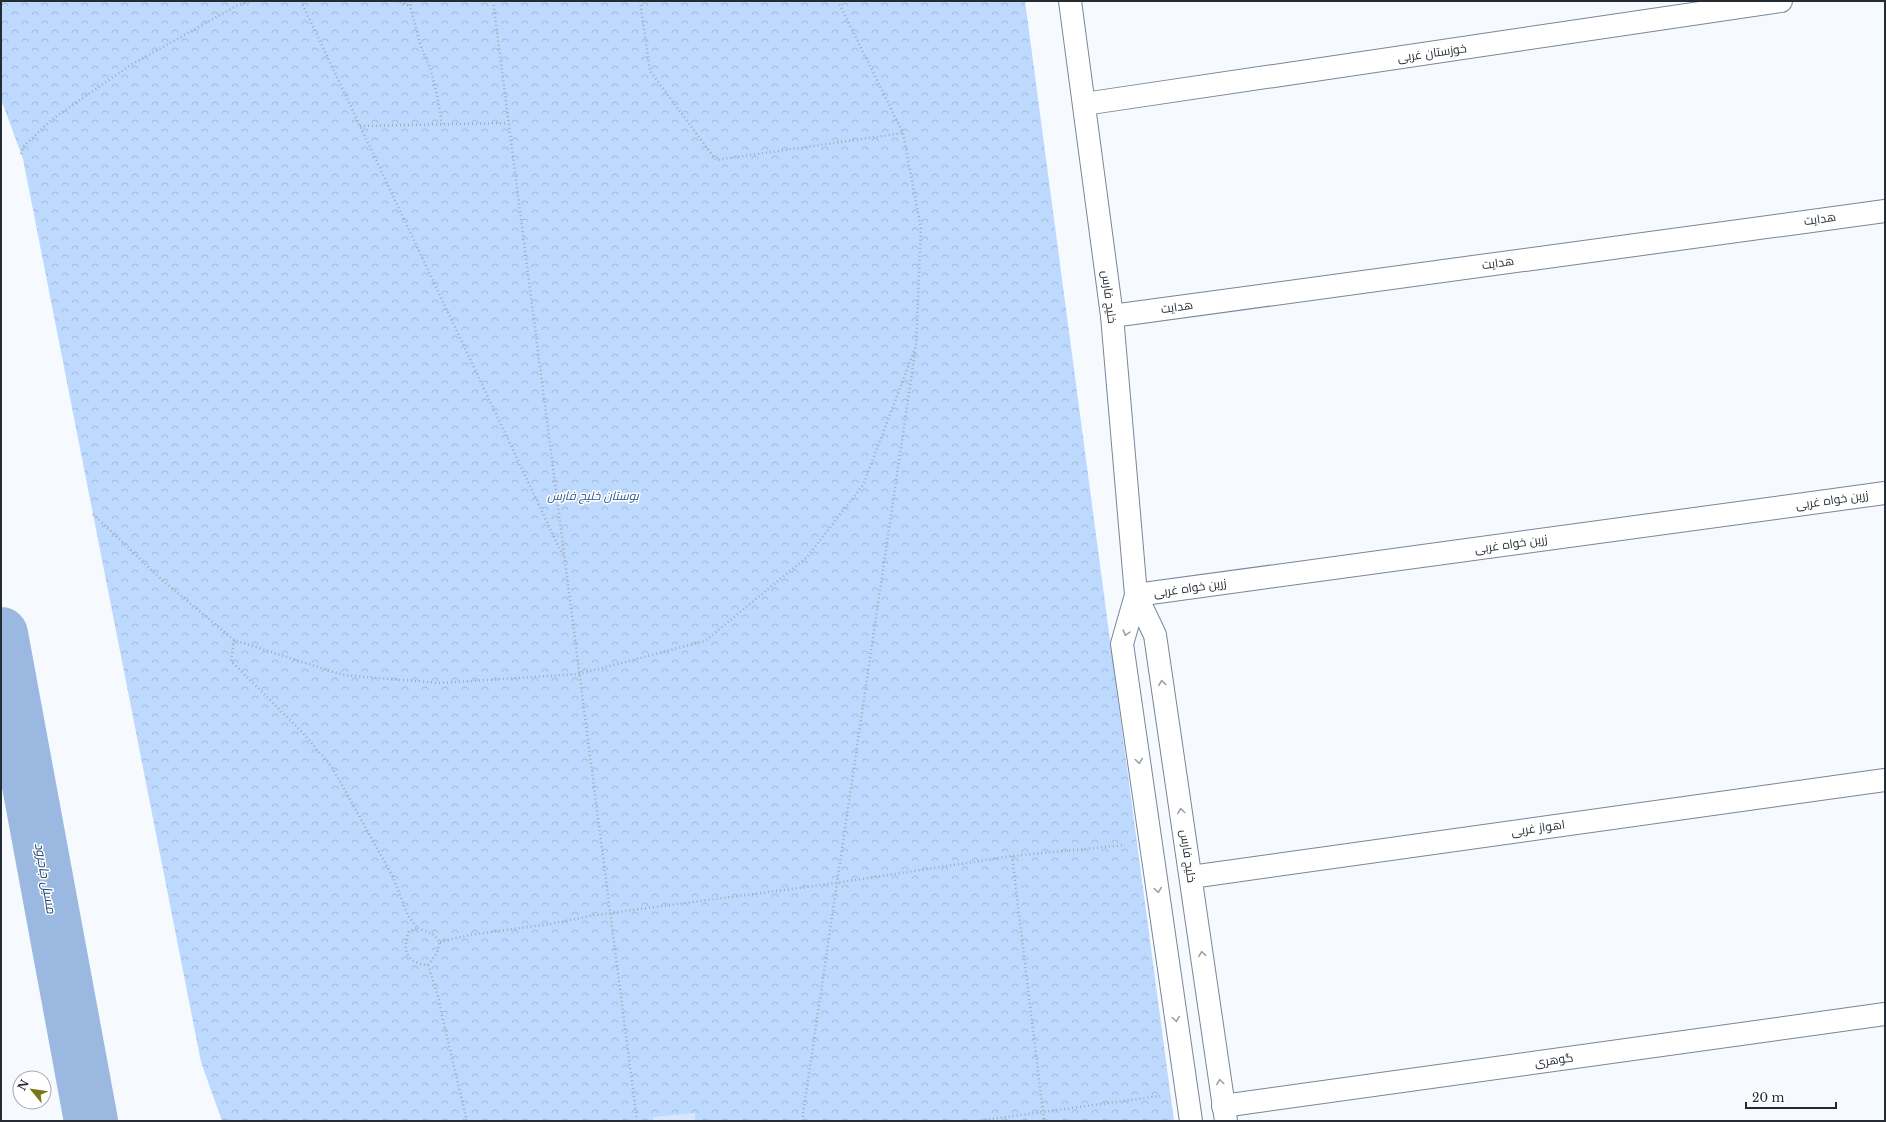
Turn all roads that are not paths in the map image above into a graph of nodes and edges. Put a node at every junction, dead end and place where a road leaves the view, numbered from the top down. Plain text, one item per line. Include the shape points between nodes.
1 (1070, 1) edge
2 (1781, 1) edge
3 (1084, 104) junction
4 (1885, 210) edge
5 (1112, 316) junction
6 (1885, 492) edge
7 (1136, 595) junction
8 (1885, 780) edge
9 (1191, 877) junction
10 (1885, 1014) edge
11 (1224, 1114) edge
12 (1191, 1121) edge

1 - 3 street, خلیج فارس
2 - 3 street, خوزستان غربی
3 - 5 street, خلیج فارس
4 - 5 street, هدایت
5 - 7 street, خلیج فارس
6 - 7 street, زرین خواه غربی
9 -> 7 street, خلیج فارس via 1156,635
7 -> 12 street, خلیج فارس via 1122,644
8 - 9 street, اهواز غربی
11 -> 9 street, خلیج فارس
10 - 11 street, گوهری

